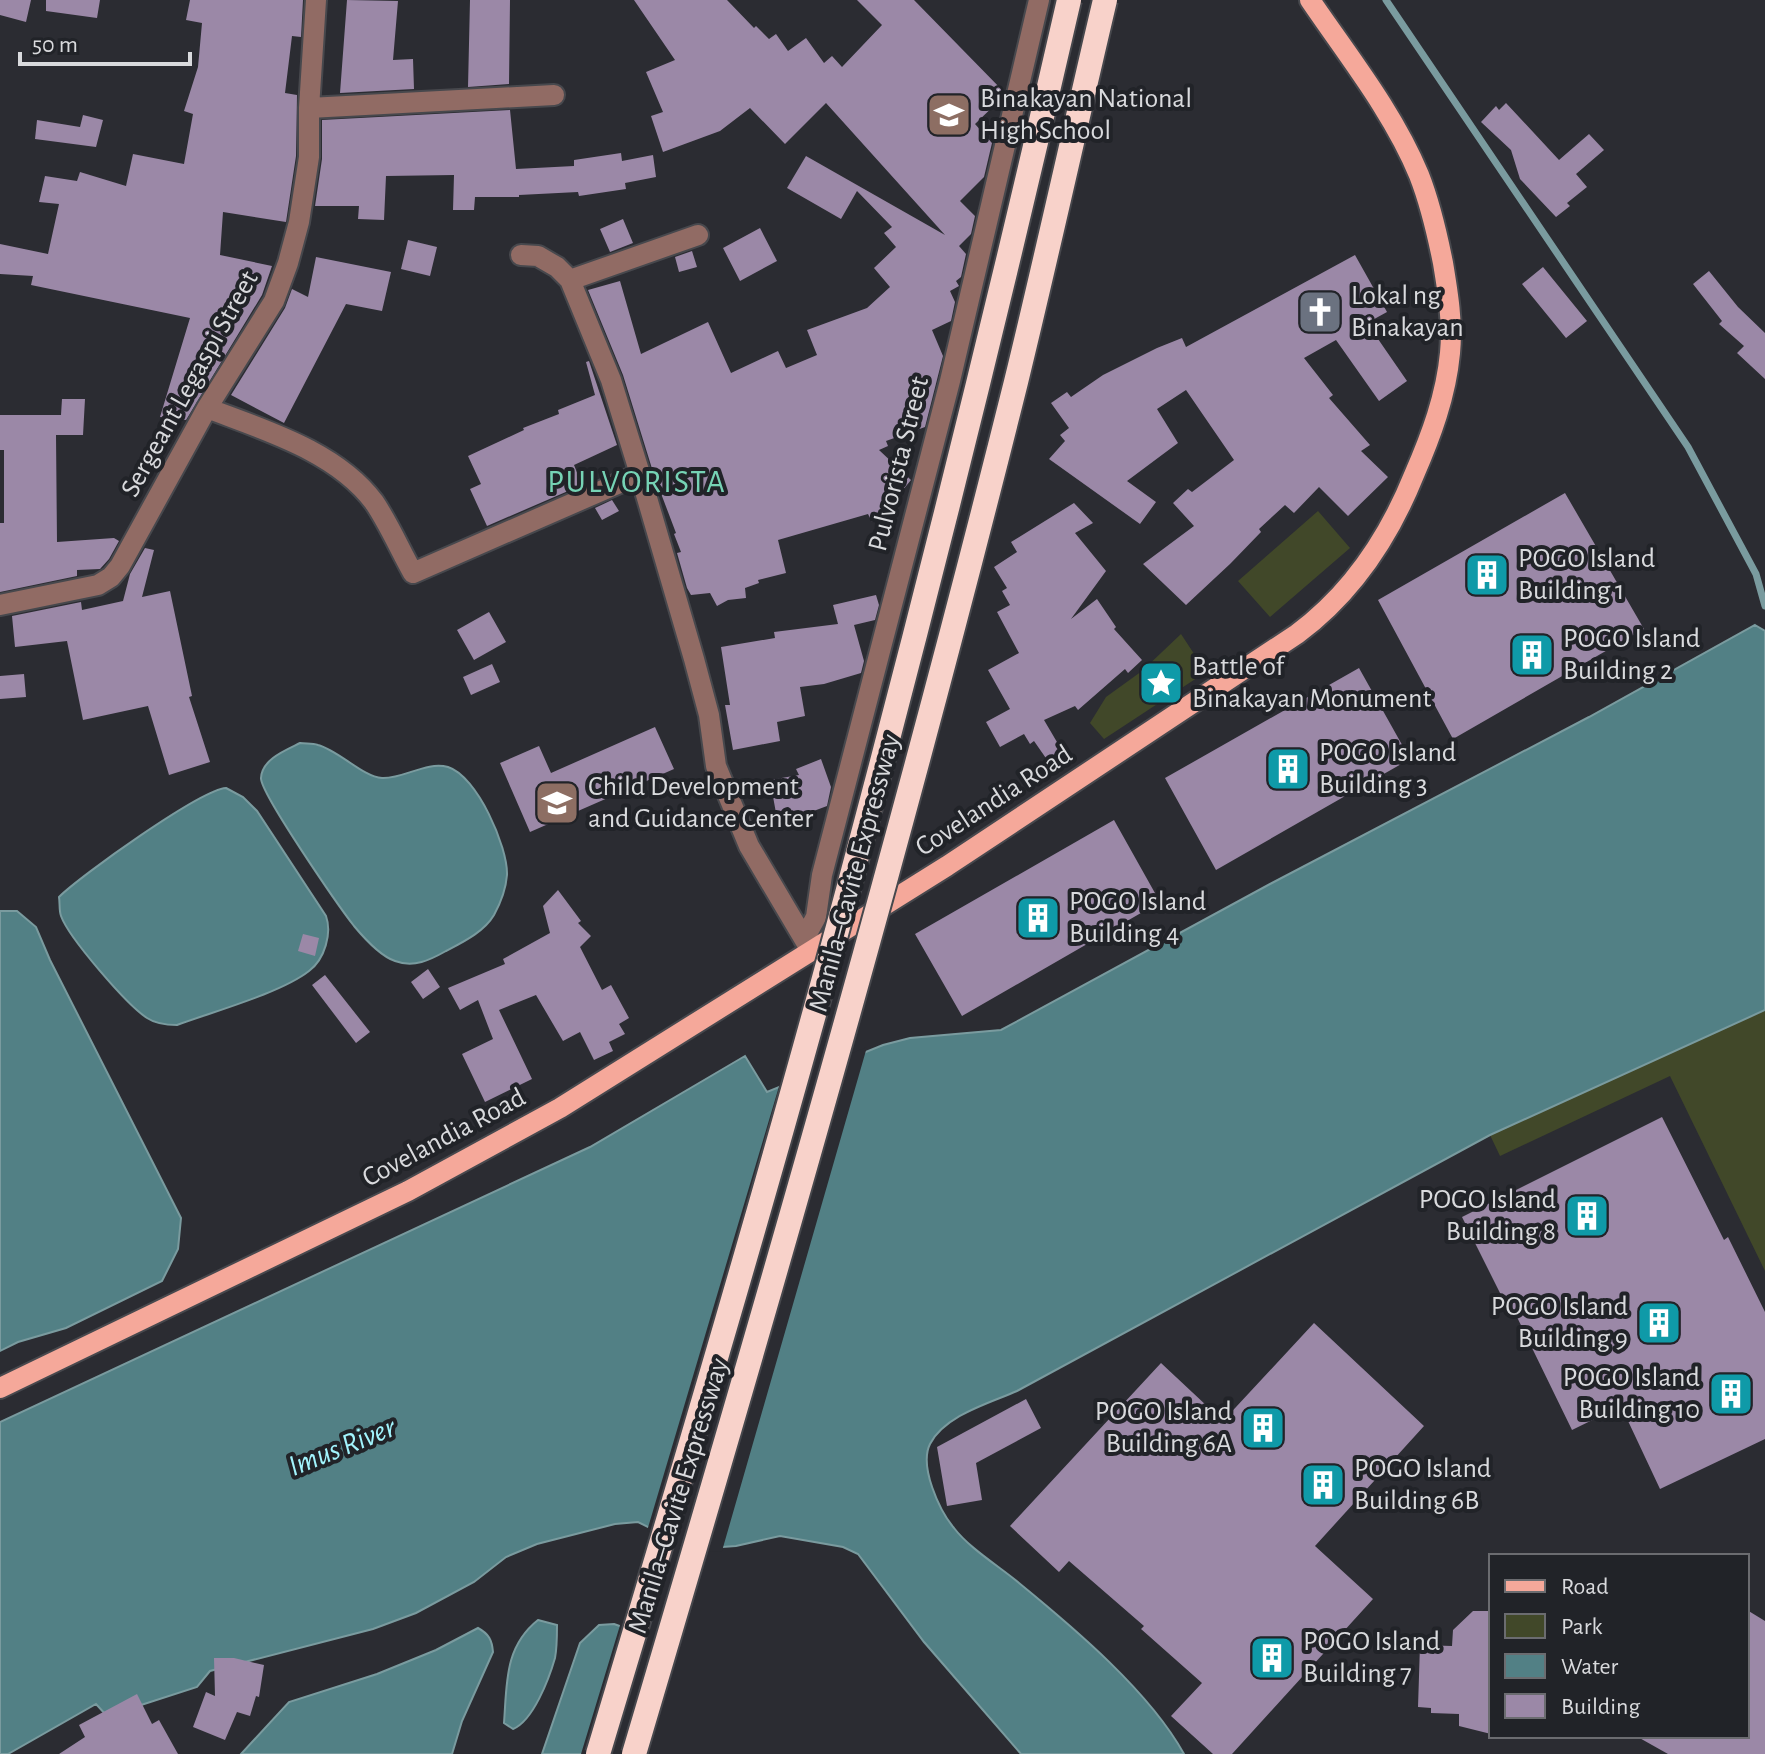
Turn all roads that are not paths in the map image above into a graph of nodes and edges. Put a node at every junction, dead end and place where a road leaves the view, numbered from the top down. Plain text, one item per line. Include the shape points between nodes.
1 (316, 0) edge
2 (1039, 0) edge
3 (1069, 0) edge
4 (1105, 0) edge
5 (1310, 0) edge
6 (554, 95) dead end
7 (309, 108) junction
8 (698, 235) dead end
9 (521, 255) dead end
10 (570, 280) junction
11 (207, 408) junction
12 (640, 474) junction
13 (0, 605) edge
14 (807, 944) junction
15 (0, 1388) edge
16 (598, 1754) edge
17 (634, 1754) edge

1 - 7 street, Sergeant Legaspi Street
2 - 14 street, Pulvorista Street via 950,381
3 - 16 highway, Manila–Cavite Expressway, bridge via 983,369 849,887
4 - 17 highway, Manila–Cavite Expressway, bridge via 1016,381 886,880
5 - 14 main road, Covelandia Road via 1404,145 1426,197 1446,279 1451,332 1446,380 1431,434 1398,510 1348,587 1313,622 947,866
6 - 7 street
7 - 11 street, Sergeant Legaspi Street via 309,157 288,263 274,301
8 - 10 street
9 - 10 street via 538,256
10 - 12 street via 611,380
11 - 12 street via 274,433 346,474 373,501 413,573
11 - 13 street, Sergeant Legaspi Street via 111,577 98,585
12 - 14 street via 709,715 716,766 749,846
14 - 15 main road, Covelandia Road via 694,1026 547,1115 408,1191

